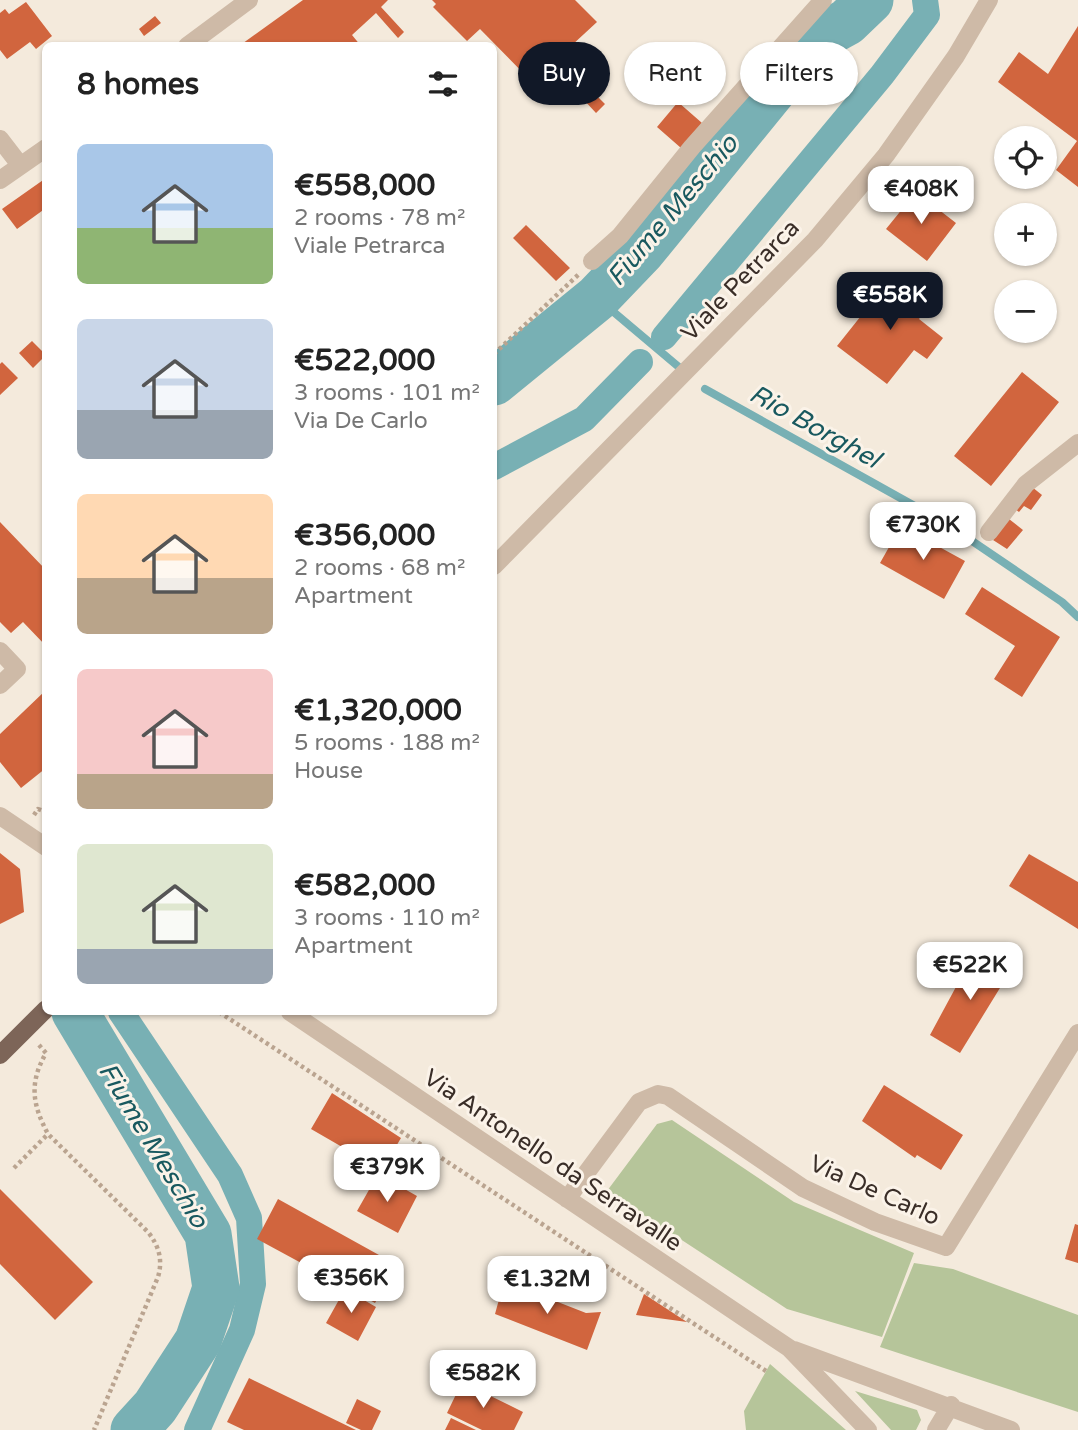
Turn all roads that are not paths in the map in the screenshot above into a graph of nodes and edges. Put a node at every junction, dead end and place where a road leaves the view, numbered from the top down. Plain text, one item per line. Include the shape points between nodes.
1 (249, 0) edge
2 (823, 0) edge
3 (989, 0) edge
4 (192, 42) edge
5 (0, 139) edge
6 (42, 151) edge
7 (20, 166) junction
8 (0, 180) edge
9 (592, 261) road end
10 (1078, 443) edge
11 (989, 532) dead end
12 (497, 563) edge
13 (0, 651) edge
14 (0, 685) edge
15 (0, 816) edge
16 (39, 843) edge
17 (42, 1014) edge
18 (294, 1015) edge
19 (1078, 1033) edge
20 (0, 1055) edge
21 (568, 1199) junction
22 (789, 1348) junction
23 (951, 1405) junction
24 (868, 1430) edge
25 (936, 1430) edge
26 (1011, 1430) edge

1 - 4 street
2 - 9 street via 692,146 620,236
3 - 12 street, Viale Petrarca via 956,56 886,155 815,240
5 - 7 street
6 - 7 street
7 - 8 street
10 - 11 street via 1026,484
13 - 14 street via 17,669
15 - 16 street
17 - 20 main road
18 - 21 street, Via Antonello da Serravalle
19 - 21 street, Via De Carlo via 946,1247 875,1222 803,1188 668,1096 658,1094 639,1102
21 - 22 street, Via Antonello da Serravalle
22 - 23 street, Via Antonello da Serravalle
22 - 24 street, Via Antonello da Serravalle
23 - 25 street
23 - 26 street, Via Antonello da Serravalle

